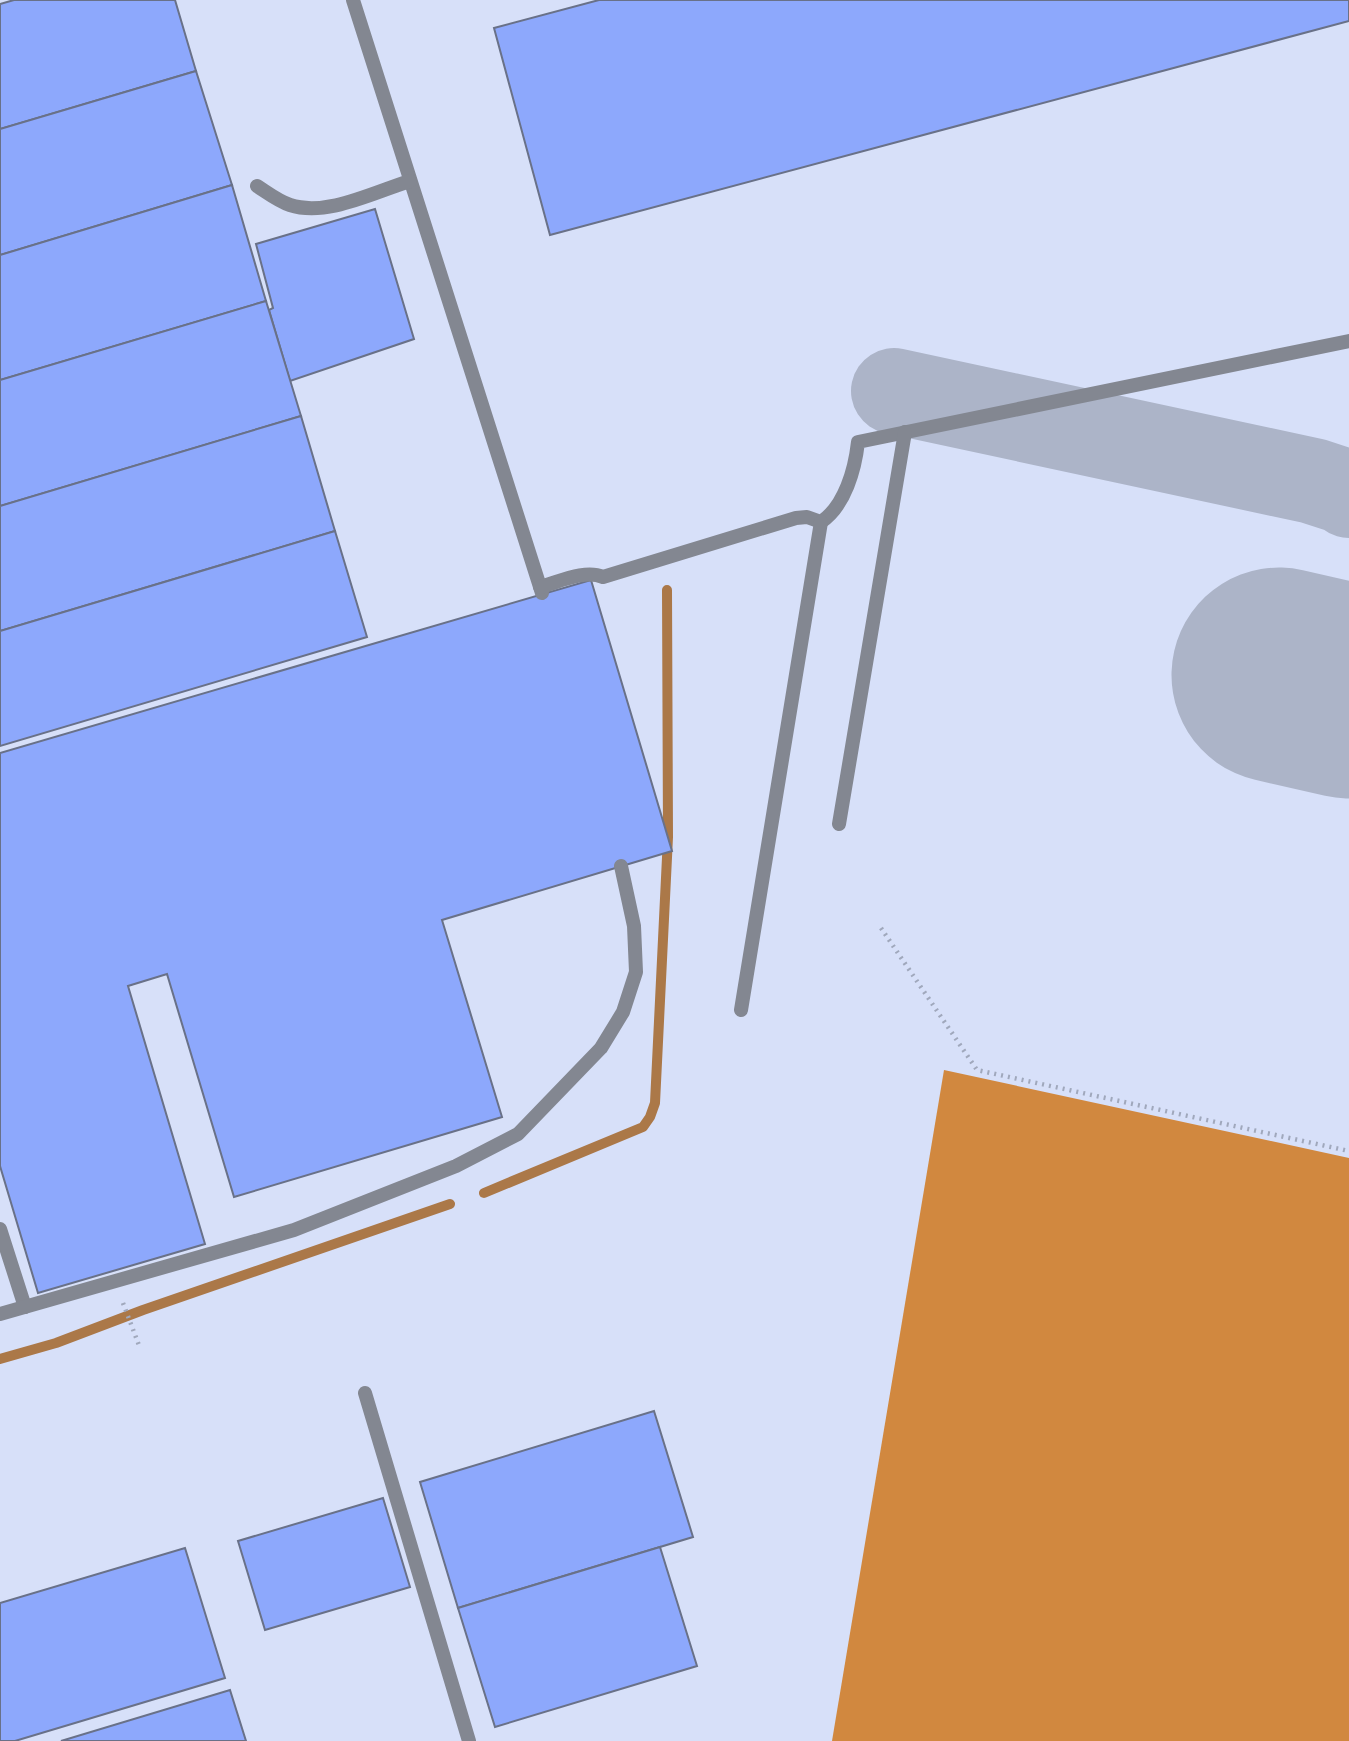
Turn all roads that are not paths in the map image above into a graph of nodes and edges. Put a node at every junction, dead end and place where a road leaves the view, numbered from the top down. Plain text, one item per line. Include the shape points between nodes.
1 (353, 0) edge
2 (410, 181) junction
3 (257, 186) dead end
4 (1349, 341) edge
5 (905, 432) junction
6 (821, 522) junction
7 (839, 824) dead end
8 (621, 866) dead end
9 (741, 1010) dead end
10 (0, 1229) edge
11 (25, 1307) junction
12 (0, 1314) edge
13 (365, 1393) dead end
14 (470, 1741) edge

1 - 2 lane
2 - 3 lane via 326,209 293,206
2 - 6 lane via 541,591 587,574 604,577 796,519
4 - 5 lane
5 - 6 lane via 858,442 856,461 838,505
5 - 7 lane
6 - 9 lane
8 - 11 lane via 634,926 636,972 623,1012 601,1048 518,1134 456,1166 294,1230
10 - 11 lane
11 - 12 lane
13 - 14 lane

